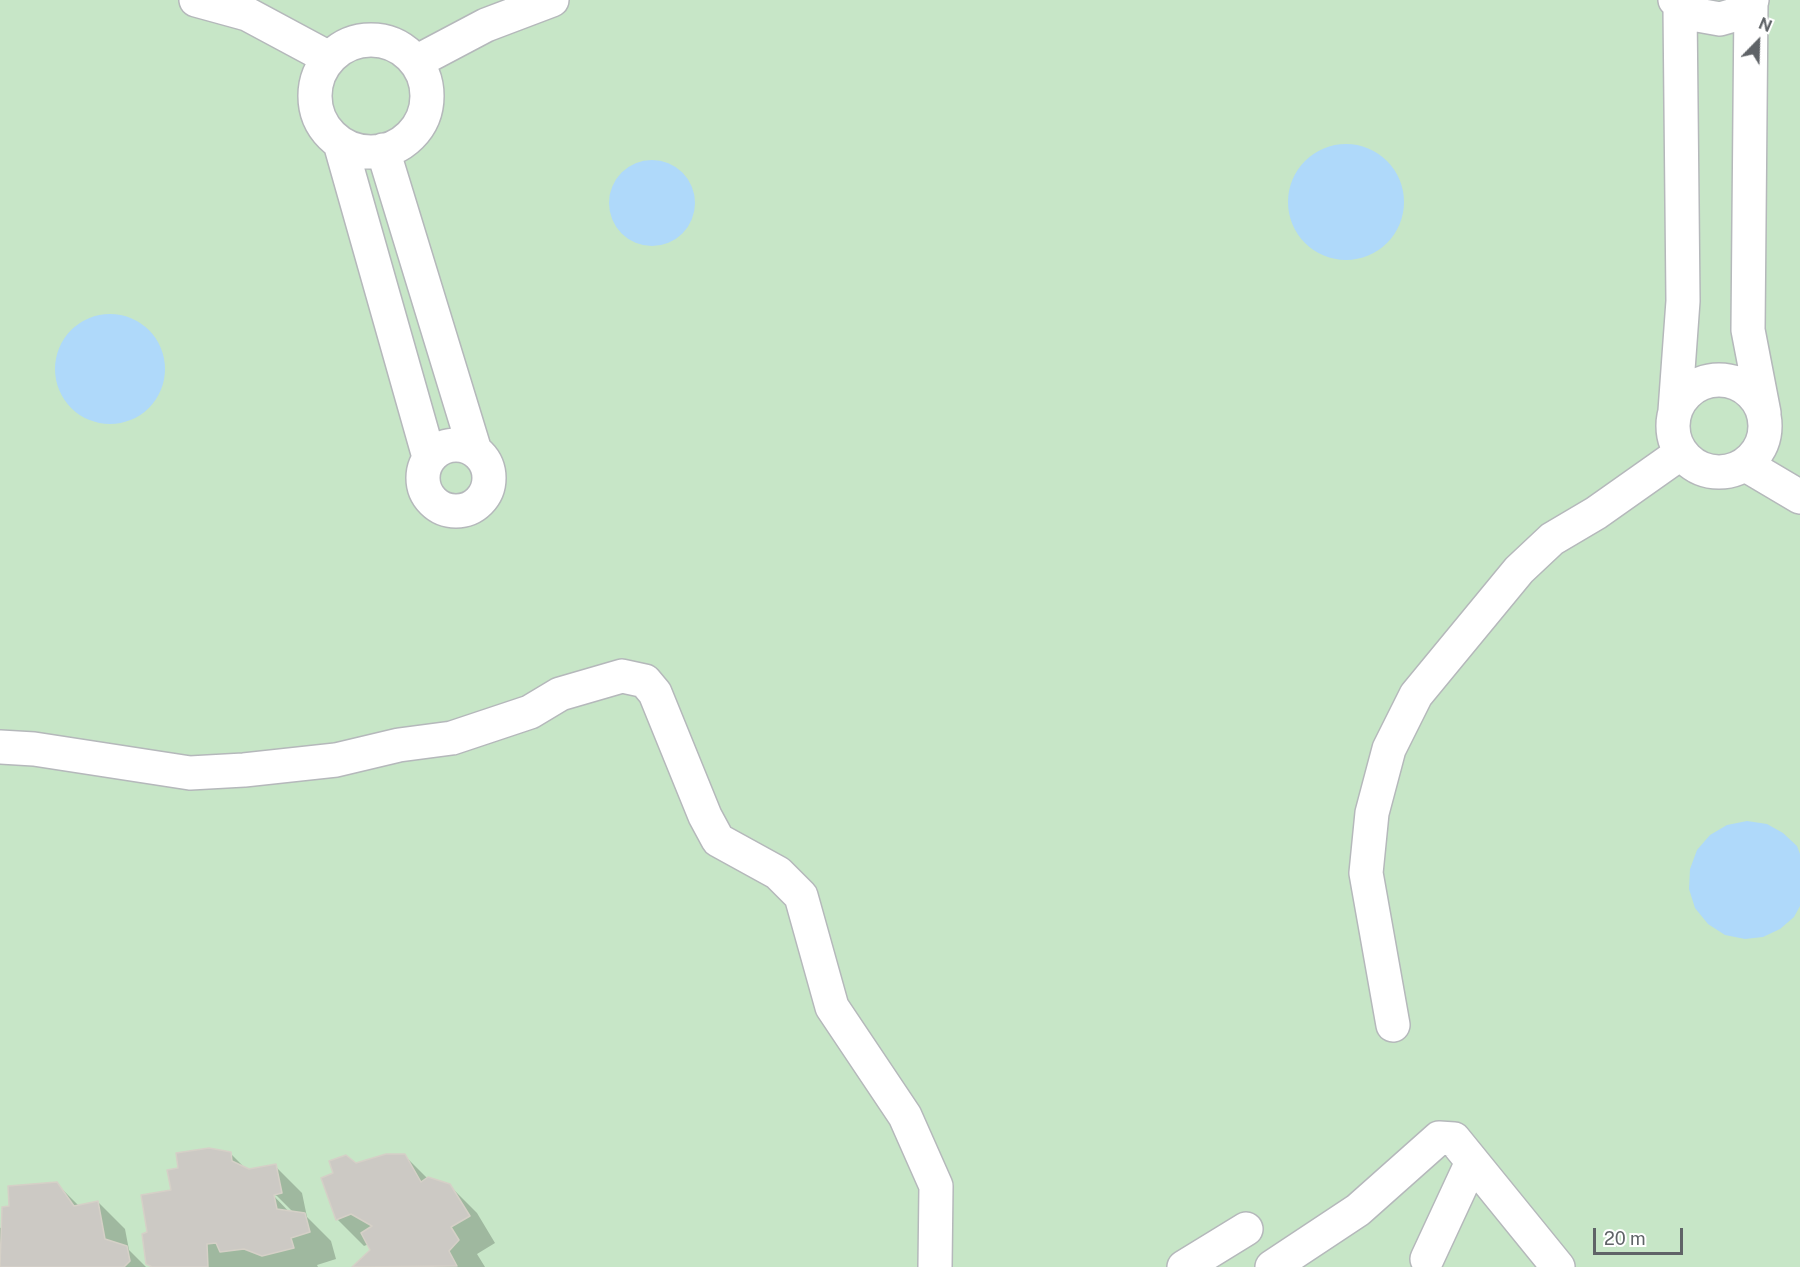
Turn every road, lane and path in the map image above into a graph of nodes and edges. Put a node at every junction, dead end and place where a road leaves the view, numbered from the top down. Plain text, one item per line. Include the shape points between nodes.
1 (196, 0) edge
2 (552, 0) edge
3 (1752, 1) edge
4 (1677, 3) edge
5 (329, 58) junction
6 (416, 62) junction
7 (340, 143) junction
8 (383, 150) junction
9 (1675, 411) junction
10 (1764, 413) junction
11 (475, 451) junction
12 (1681, 453) junction
13 (429, 457) junction
14 (1746, 465) junction
15 (1800, 497) edge
16 (0, 747) edge
17 (1393, 1025) dead end
18 (1472, 1162) junction
19 (1246, 1229) dead end
20 (1426, 1259) dead end
21 (935, 1267) edge
22 (1184, 1267) edge
23 (1272, 1267) edge
24 (1558, 1267) edge

1 - 5 street via 247,14
2 - 6 street via 486,25
3 - 4 street via 1734,15 1720,19 1692,14
3 - 10 street via 1748,330
4 - 9 street via 1683,301
5 - 6 street via 357,41 373,39 404,50
5 - 7 street via 318,75 317,112 326,130
6 - 8 street via 427,96 424,115 400,143
7 - 8 street via 354,149
7 - 13 street
8 - 11 street
9 - 10 street via 1692,388 1719,380 1747,389
9 - 12 street via 1673,433
10 - 14 street via 1763,441 1757,455
11 - 13 street via 456,444
11 - 13 street via 488,469 486,491 480,500 460,511 448,510 430,498 422,477
12 - 14 street via 1704,471 1733,471
12 - 17 street via 1552,539 1519,570 1416,695 1389,749 1372,813 1366,873
14 - 15 street
16 - 21 street via 190,773 244,770 336,760 452,738 530,712 560,694 622,676 645,681 655,693 718,840 778,873 801,896 832,1006 905,1116 936,1186
18 - 20 street
18 - 23 street via 1454,1139 1439,1138 1358,1210
18 - 24 street
19 - 22 street

